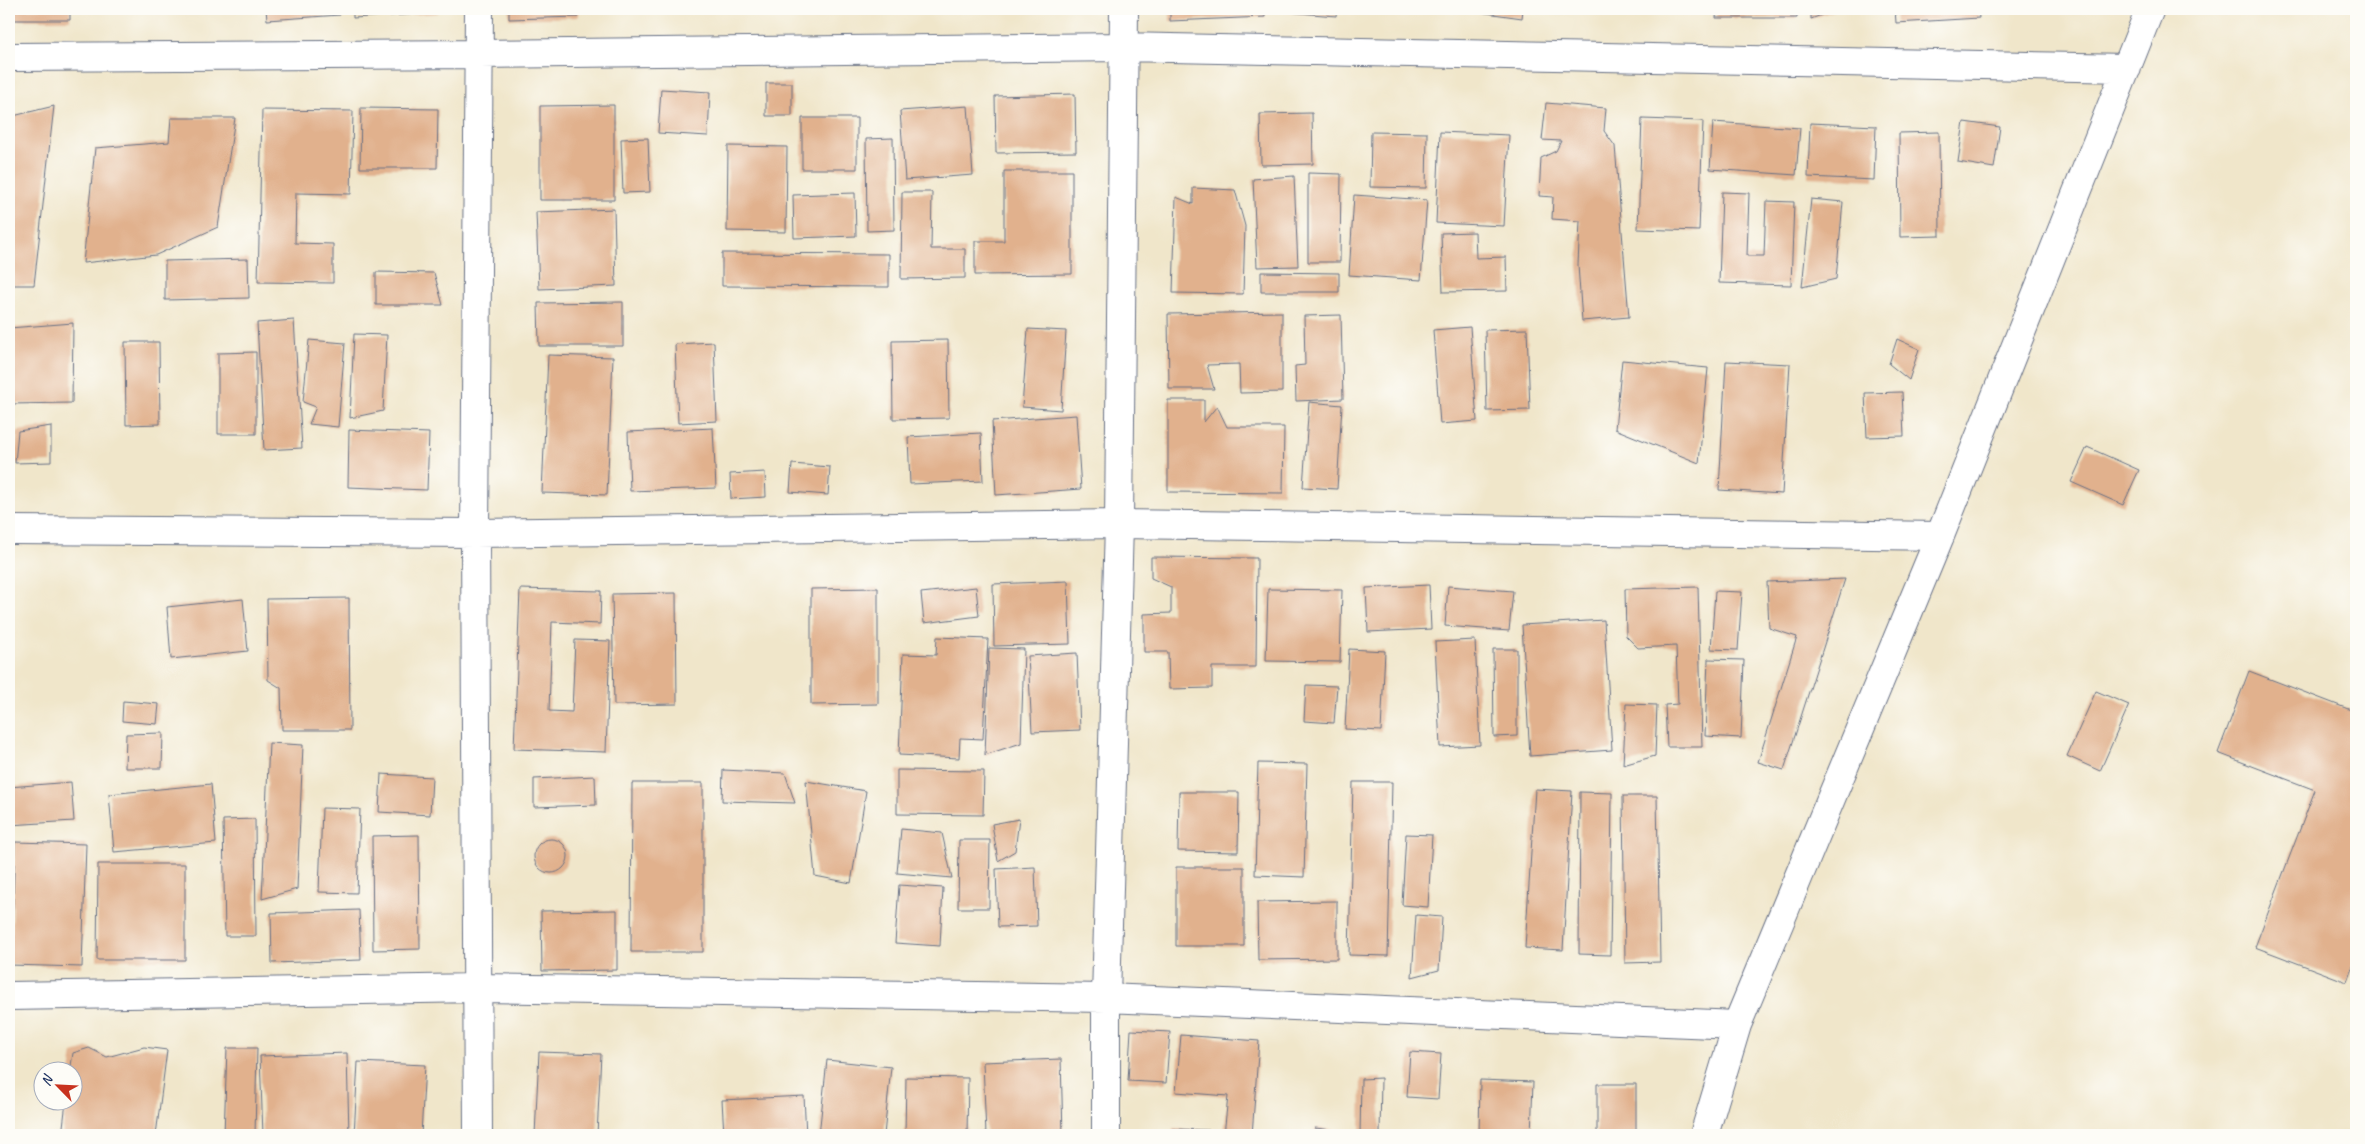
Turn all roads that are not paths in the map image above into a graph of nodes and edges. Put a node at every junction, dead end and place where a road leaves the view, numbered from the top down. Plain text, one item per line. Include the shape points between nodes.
1 (479, 9) edge
2 (1124, 9) edge
3 (2150, 9) edge
4 (1123, 47) junction
5 (480, 54) junction
6 (9, 57) edge
7 (2127, 68) junction
8 (1119, 524) junction
9 (9, 530) edge
10 (475, 534) junction
11 (1940, 536) junction
12 (477, 988) junction
13 (9, 996) edge
14 (1106, 998) junction
15 (1737, 1025) junction
16 (478, 1135) edge
17 (1106, 1135) edge
18 (1704, 1135) edge

1 - 5 street
2 - 4 street
3 - 7 street
4 - 5 street
4 - 7 street
4 - 8 street
5 - 6 street
5 - 10 street
7 - 11 street
8 - 10 street
8 - 11 street
8 - 14 street
9 - 10 street
10 - 12 street
11 - 15 street
12 - 13 street
12 - 14 street
12 - 16 street
14 - 15 street
14 - 17 street
15 - 18 street

